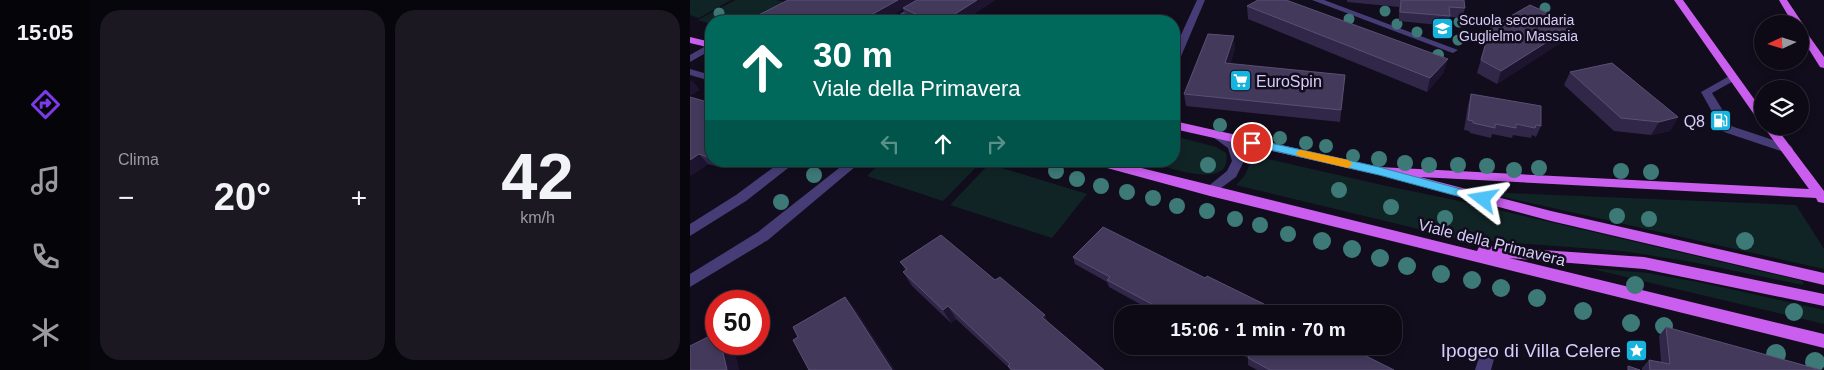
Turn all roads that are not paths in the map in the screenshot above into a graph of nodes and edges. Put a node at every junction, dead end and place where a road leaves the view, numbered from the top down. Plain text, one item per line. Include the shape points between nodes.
1 (929, 0) edge
2 (1202, 0) edge
3 (1316, 0) edge
4 (1678, 0) edge
5 (1783, 0) edge
6 (903, 15) edge
7 (1792, 15) edge
8 (690, 40) edge
9 (1809, 42) edge
10 (705, 44) edge
11 (1180, 47) edge
12 (705, 50) edge
13 (1453, 50) dead end
14 (690, 59) edge
15 (1824, 66) edge
16 (690, 72) edge
17 (705, 76) edge
18 (1733, 77) junction
19 (1754, 106) edge
20 (1719, 114) tunnel mouth
21 (1180, 127) edge
22 (1728, 128) tunnel mouth
23 (1216, 135) junction
24 (1777, 135) edge
25 (1787, 149) junction
26 (783, 167) edge
27 (849, 167) edge
28 (1119, 167) edge
29 (1379, 171) junction
30 (1210, 191) junction
31 (1822, 197) edge
32 (690, 231) edge
33 (1446, 248) junction
34 (1824, 279) edge
35 (690, 281) edge
36 (1824, 300) edge
37 (1824, 341) edge

1 - 6 street
2 - 11 street
3 - 13 street
4 - 18 main road
5 - 7 main road
8 - 10 main road
9 - 15 main road
12 - 14 street
16 - 17 street
18 - 19 main road
18 - 20 street via 1706,92
21 - 23 main road
22 - 25 street
23 - 29 main road
23 - 30 street via 1233,146 1238,162 1232,174
24 - 25 main road
25 - 31 main road
26 - 32 street
27 - 35 street via 763,236
28 - 30 main road, Viale della Primavera
29 - 31 main road
29 - 34 main road via 1551,216
30 - 33 main road, Viale della Primavera
33 - 36 main road via 1644,263
33 - 37 main road, Viale della Primavera

